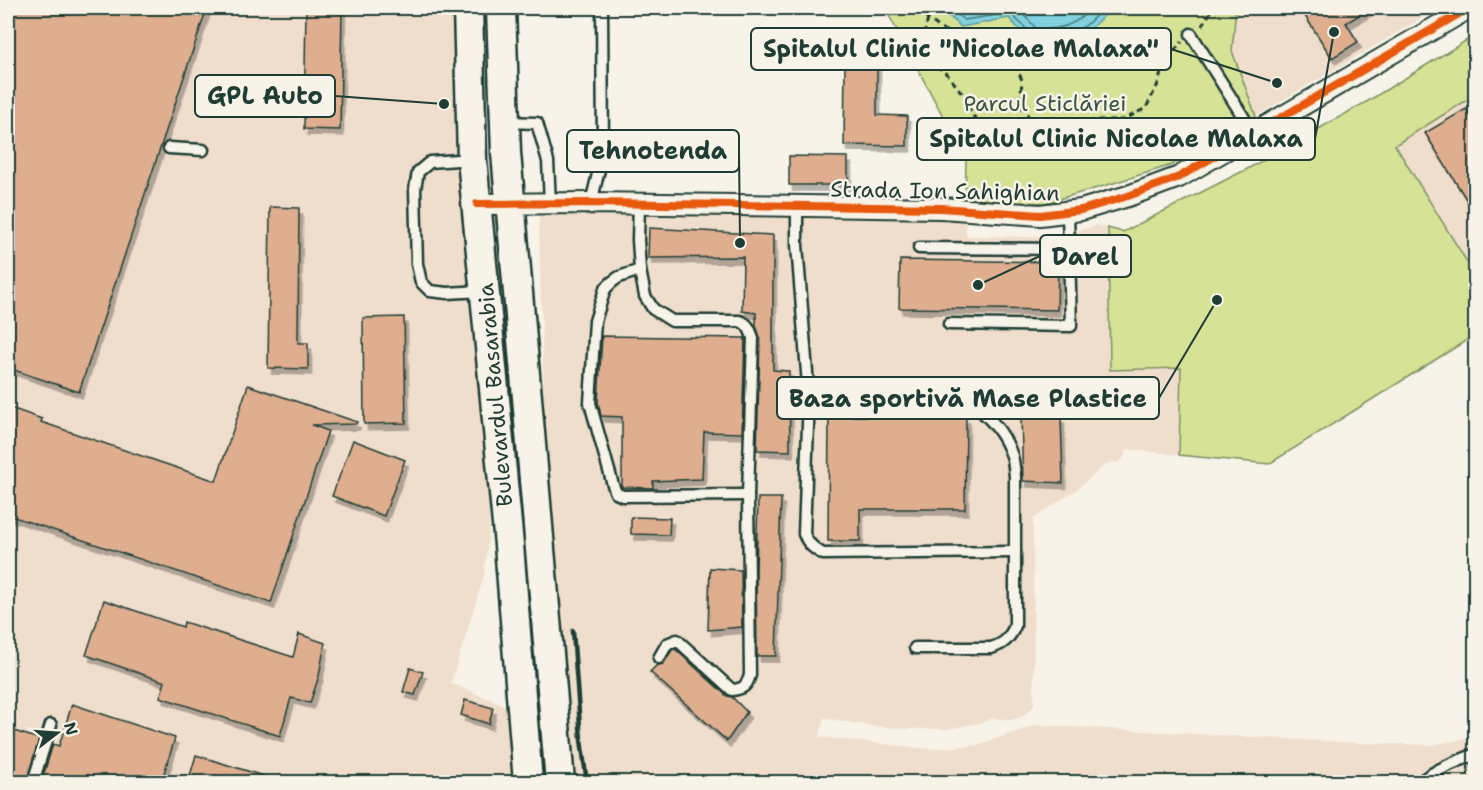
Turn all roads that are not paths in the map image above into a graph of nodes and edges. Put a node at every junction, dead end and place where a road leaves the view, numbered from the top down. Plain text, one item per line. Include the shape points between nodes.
1 (468, 8) edge
2 (501, 8) edge
3 (602, 8) edge
4 (1469, 8) edge
5 (1191, 34) road end
6 (504, 122) junction
7 (1254, 134) junction
8 (169, 147) dead end
9 (203, 150) dead end
10 (472, 159) junction
11 (550, 202) junction
12 (591, 203) junction
13 (477, 204) junction
14 (510, 204) junction
15 (639, 204) junction
16 (797, 206) junction
17 (1068, 212) junction
18 (919, 248) dead end
19 (1069, 249) junction
20 (640, 270) junction
21 (485, 291) junction
22 (948, 324) dead end
23 (808, 398) junction
24 (748, 495) junction
25 (1015, 552) junction
26 (915, 648) dead end
27 (659, 658) dead end
28 (51, 725) dead end
29 (1476, 754) edge
30 (33, 783) edge
31 (528, 783) edge
32 (561, 783) edge
33 (1419, 783) edge

1 - 10 main road, Bulevardul Basarabia
2 - 6 main road, Bulevardul Basarabia
3 - 12 lane via 603,153
4 - 7 street, Strada Ion Sahighian
5 - 7 lane
6 - 11 lane via 537,123 548,161
6 - 14 main road, Bulevardul Basarabia
7 - 17 street, Strada Ion Sahighian via 1179,177
8 - 9 lane
10 - 13 main road, Bulevardul Basarabia
10 - 21 lane via 430,162 418,172 417,264 421,282 430,291
11 - 12 street, Strada Ion Sahighian
11 - 14 street, Strada Ion Sahighian
12 - 15 street, Strada Ion Sahighian
13 - 14 street, Strada Ion Sahighian
13 - 21 main road, Bulevardul Basarabia
14 - 32 main road, Bulevardul Basarabia
15 - 16 street, Strada Ion Sahighian
15 - 20 lane
16 - 17 street, Strada Ion Sahighian via 941,208 1040,215
16 - 23 lane
17 - 19 lane
18 - 19 lane
19 - 22 lane via 1071,326
20 - 24 lane via 645,296 653,309 672,321 740,321 749,327 753,338
20 - 24 lane via 628,273 605,289 595,321 590,403 616,493
21 - 31 main road, Bulevardul Basarabia
23 - 25 lane via 974,405 998,428 1012,456
23 - 25 lane via 804,534 814,549 823,554
24 - 27 lane via 748,683 732,690 677,640 667,644
25 - 26 lane via 1015,626 1010,638 991,648
28 - 30 lane
29 - 33 lane

